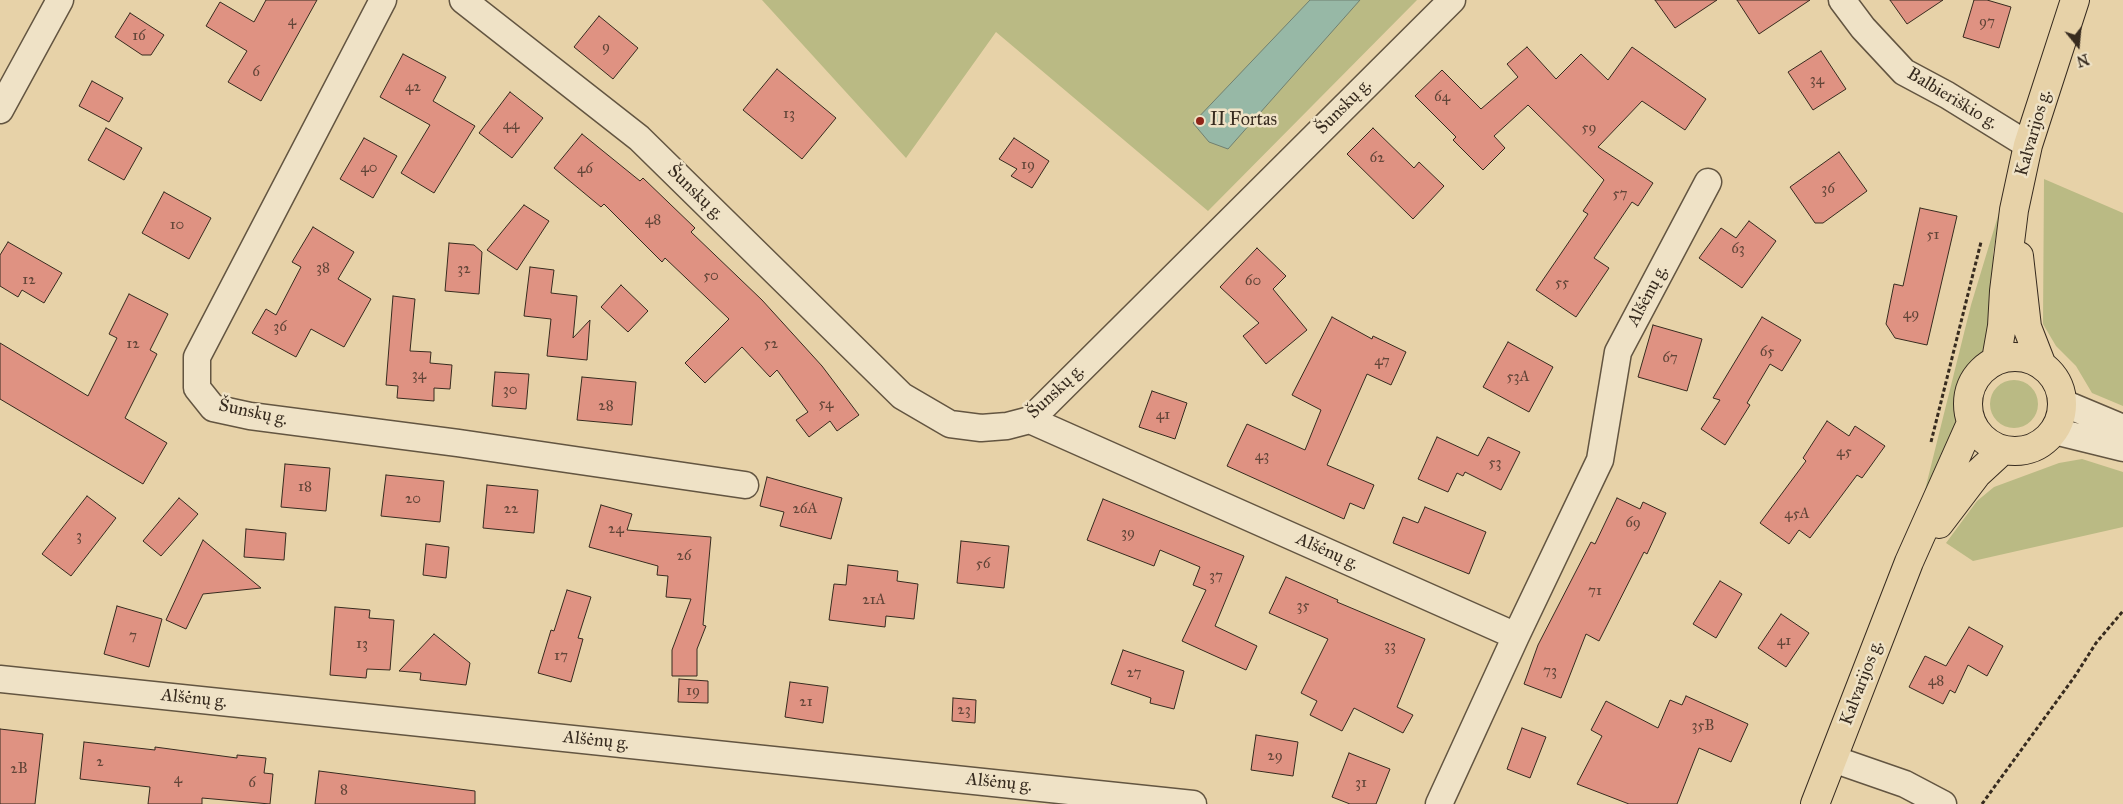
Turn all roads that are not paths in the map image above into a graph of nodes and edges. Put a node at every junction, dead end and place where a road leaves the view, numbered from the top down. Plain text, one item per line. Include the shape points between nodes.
1 (60, 0) edge
2 (383, 0) edge
3 (463, 0) edge
4 (1452, 0) edge
5 (1842, 0) edge
6 (2075, 0) edge
7 (0, 110) edge
8 (2028, 145) junction
9 (1708, 182) dead end
10 (2014, 210) junction
11 (1996, 360) junction
12 (2041, 363) junction
13 (2063, 403) junction
14 (1030, 420) junction
15 (1972, 423) junction
16 (2123, 428) edge
17 (2054, 431) junction
18 (2123, 448) edge
19 (2004, 450) junction
20 (745, 485) dead end
21 (1909, 562) junction
22 (1516, 636) junction
23 (0, 679) edge
24 (1833, 758) junction
25 (1192, 804) edge
26 (1439, 804) edge
27 (1815, 804) edge
28 (1943, 804) edge

1 - 7 street
2 - 20 street, Šunskų g. via 197,357 197,388 213,408 250,416
3 - 14 street, Šunskų g. via 639,138 902,396 950,424 981,428
4 - 14 street, Šunskų g.
5 - 8 street, Balbieriškio g. via 1904,72
6 - 8 main road, Kalvarijos g.
8 - 10 main road, Kalvarijos g.
9 - 22 street, Alšėnų g. via 1618,352 1600,460
10 - 11 main road, Kalvarijos g.
10 - 12 main road, Kalvarijos g. via 2027,327
11 - 12 main road via 2011,356
11 - 15 main road via 1983,368 1974,380 1968,408
12 - 13 main road via 2057,381
13 - 16 street
13 - 17 main road via 2061,418
14 - 22 street, Alšėnų g.
15 - 19 main road via 1979,435
15 - 21 main road, Kalvarijos g.
17 - 18 street
17 - 19 main road via 2032,449
19 - 21 main road, Kalvarijos g. via 1977,474
21 - 24 main road, Kalvarijos g.
22 - 26 street, Alšėnų g.
23 - 25 street, Alšėnų g.
24 - 27 main road, Kalvarijos g.
24 - 28 street via 1905,784

